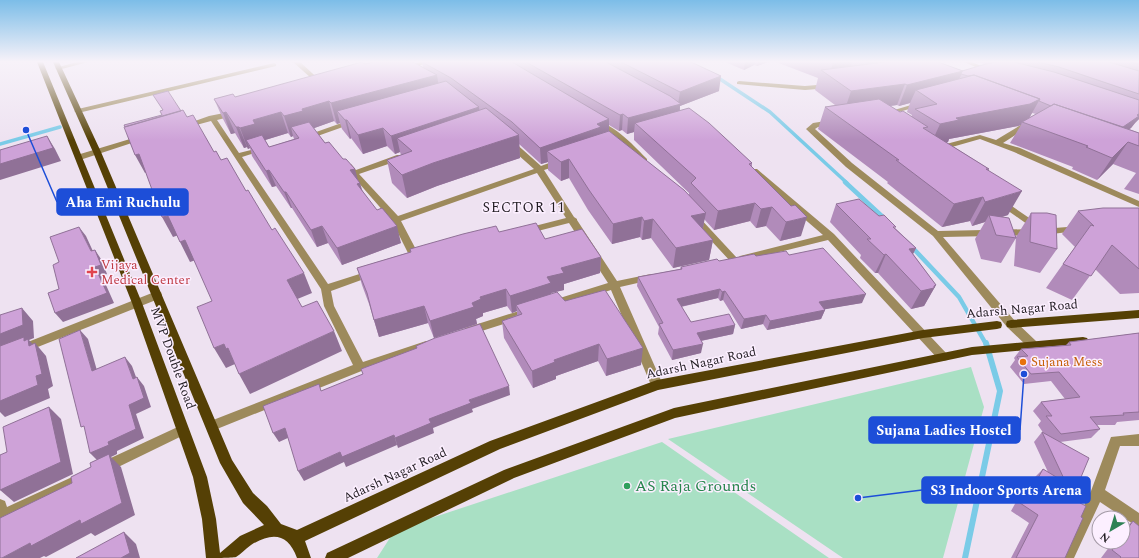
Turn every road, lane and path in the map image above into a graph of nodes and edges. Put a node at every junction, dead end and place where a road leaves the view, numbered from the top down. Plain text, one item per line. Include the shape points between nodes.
1 (51, 88) edge
2 (68, 88) edge
3 (176, 88) edge
4 (325, 88) edge
5 (318, 90) edge
6 (928, 102) edge
7 (242, 110) edge
8 (78, 111) junction
9 (212, 118) junction
10 (590, 119) edge
11 (360, 120) edge
12 (883, 120) edge
13 (838, 122) edge
14 (1031, 123) edge
15 (181, 127) edge
16 (150, 136) edge
17 (503, 137) edge
18 (628, 138) junction
19 (298, 139) edge
20 (997, 143) junction
21 (610, 144) edge
22 (268, 148) edge
23 (97, 152) junction
24 (406, 154) edge
25 (238, 156) junction
26 (80, 157) junction
27 (567, 159) edge
28 (942, 160) edge
29 (345, 162) edge
30 (749, 166) edge
31 (650, 168) edge
32 (539, 169) junction
33 (354, 173) junction
34 (993, 196) edge
35 (1139, 204) edge
36 (691, 214) edge
37 (573, 219) junction
38 (396, 220) junction
39 (1086, 228) edge
40 (1043, 232) junction
41 (513, 234) edge
42 (936, 234) junction
43 (831, 236) junction
44 (416, 259) edge
45 (734, 260) junction
46 (719, 263) edge
47 (379, 271) edge
48 (659, 275) edge
49 (614, 285) junction
50 (326, 289) junction
51 (157, 295) junction
52 (137, 303) junction
53 (1139, 314) edge
54 (1011, 324) junction
55 (997, 325) joint
56 (923, 334) junction
57 (457, 335) edge
58 (1093, 340) edge
59 (434, 342) edge
60 (1030, 344) junction
61 (943, 357) junction
62 (0, 358) edge
63 (360, 367) junction
64 (657, 385) junction
65 (212, 426) junction
66 (182, 430) junction
67 (1139, 440) edge
68 (1097, 493) junction
69 (0, 514) edge
70 (1139, 521) edge
71 (277, 530) junction
72 (296, 538) junction
73 (221, 558) edge
74 (304, 558) edge
75 (332, 558) edge
76 (1066, 558) edge

1 - 26 main road, MVP Double Road
2 - 8 main road, MVP Double Road
3 - 8 street
4 - 5 street
6 - 12 street via 876,116
7 - 9 street
8 - 23 main road, MVP Double Road
9 - 15 street
9 - 25 street
10 - 18 street
11 - 19 street via 323,136
13 - 42 street via 816,125 810,129 849,165
14 - 20 street
16 - 23 street
17 - 32 street
18 - 21 street
18 - 31 street
20 - 28 street via 980,137 929,151
20 - 35 street
22 - 25 street
23 - 26 street
23 - 51 main road, MVP Double Road
24 - 33 street
25 - 50 street
26 - 52 main road, MVP Double Road
27 - 32 street
29 - 33 street
30 - 43 street
32 - 37 street
32 - 38 street
33 - 38 street
34 - 40 street
36 - 45 street
37 - 41 street
37 - 49 street
38 - 44 street
39 - 40 street
40 - 42 street
42 - 54 street
43 - 45 street
43 - 56 street
45 - 46 street
47 - 50 street
48 - 49 street
49 - 57 street
49 - 64 street
50 - 63 street via 329,306
51 - 52 street
51 - 65 main road, MVP Double Road
52 - 62 street
52 - 66 main road, MVP Double Road
53 - 54 main road, Adarsh Nagar Road
54 - 55 street, Adarsh Nagar Road
54 - 60 street
55 - 56 main road, Adarsh Nagar Road
56 - 61 street
56 - 64 main road, Adarsh Nagar Road
58 - 60 main road
59 - 63 street
60 - 61 main road
61 - 75 main road via 674,414 509,474
63 - 65 street
64 - 72 main road, Adarsh Nagar Road via 495,445
65 - 71 main road, MVP Double Road via 227,463 248,498
66 - 69 street
66 - 73 main road, MVP Double Road via 200,477
67 - 68 street via 1116,441
68 - 70 street
68 - 76 street
71 - 72 main road
71 - 73 main road via 259,532
72 - 74 main road

